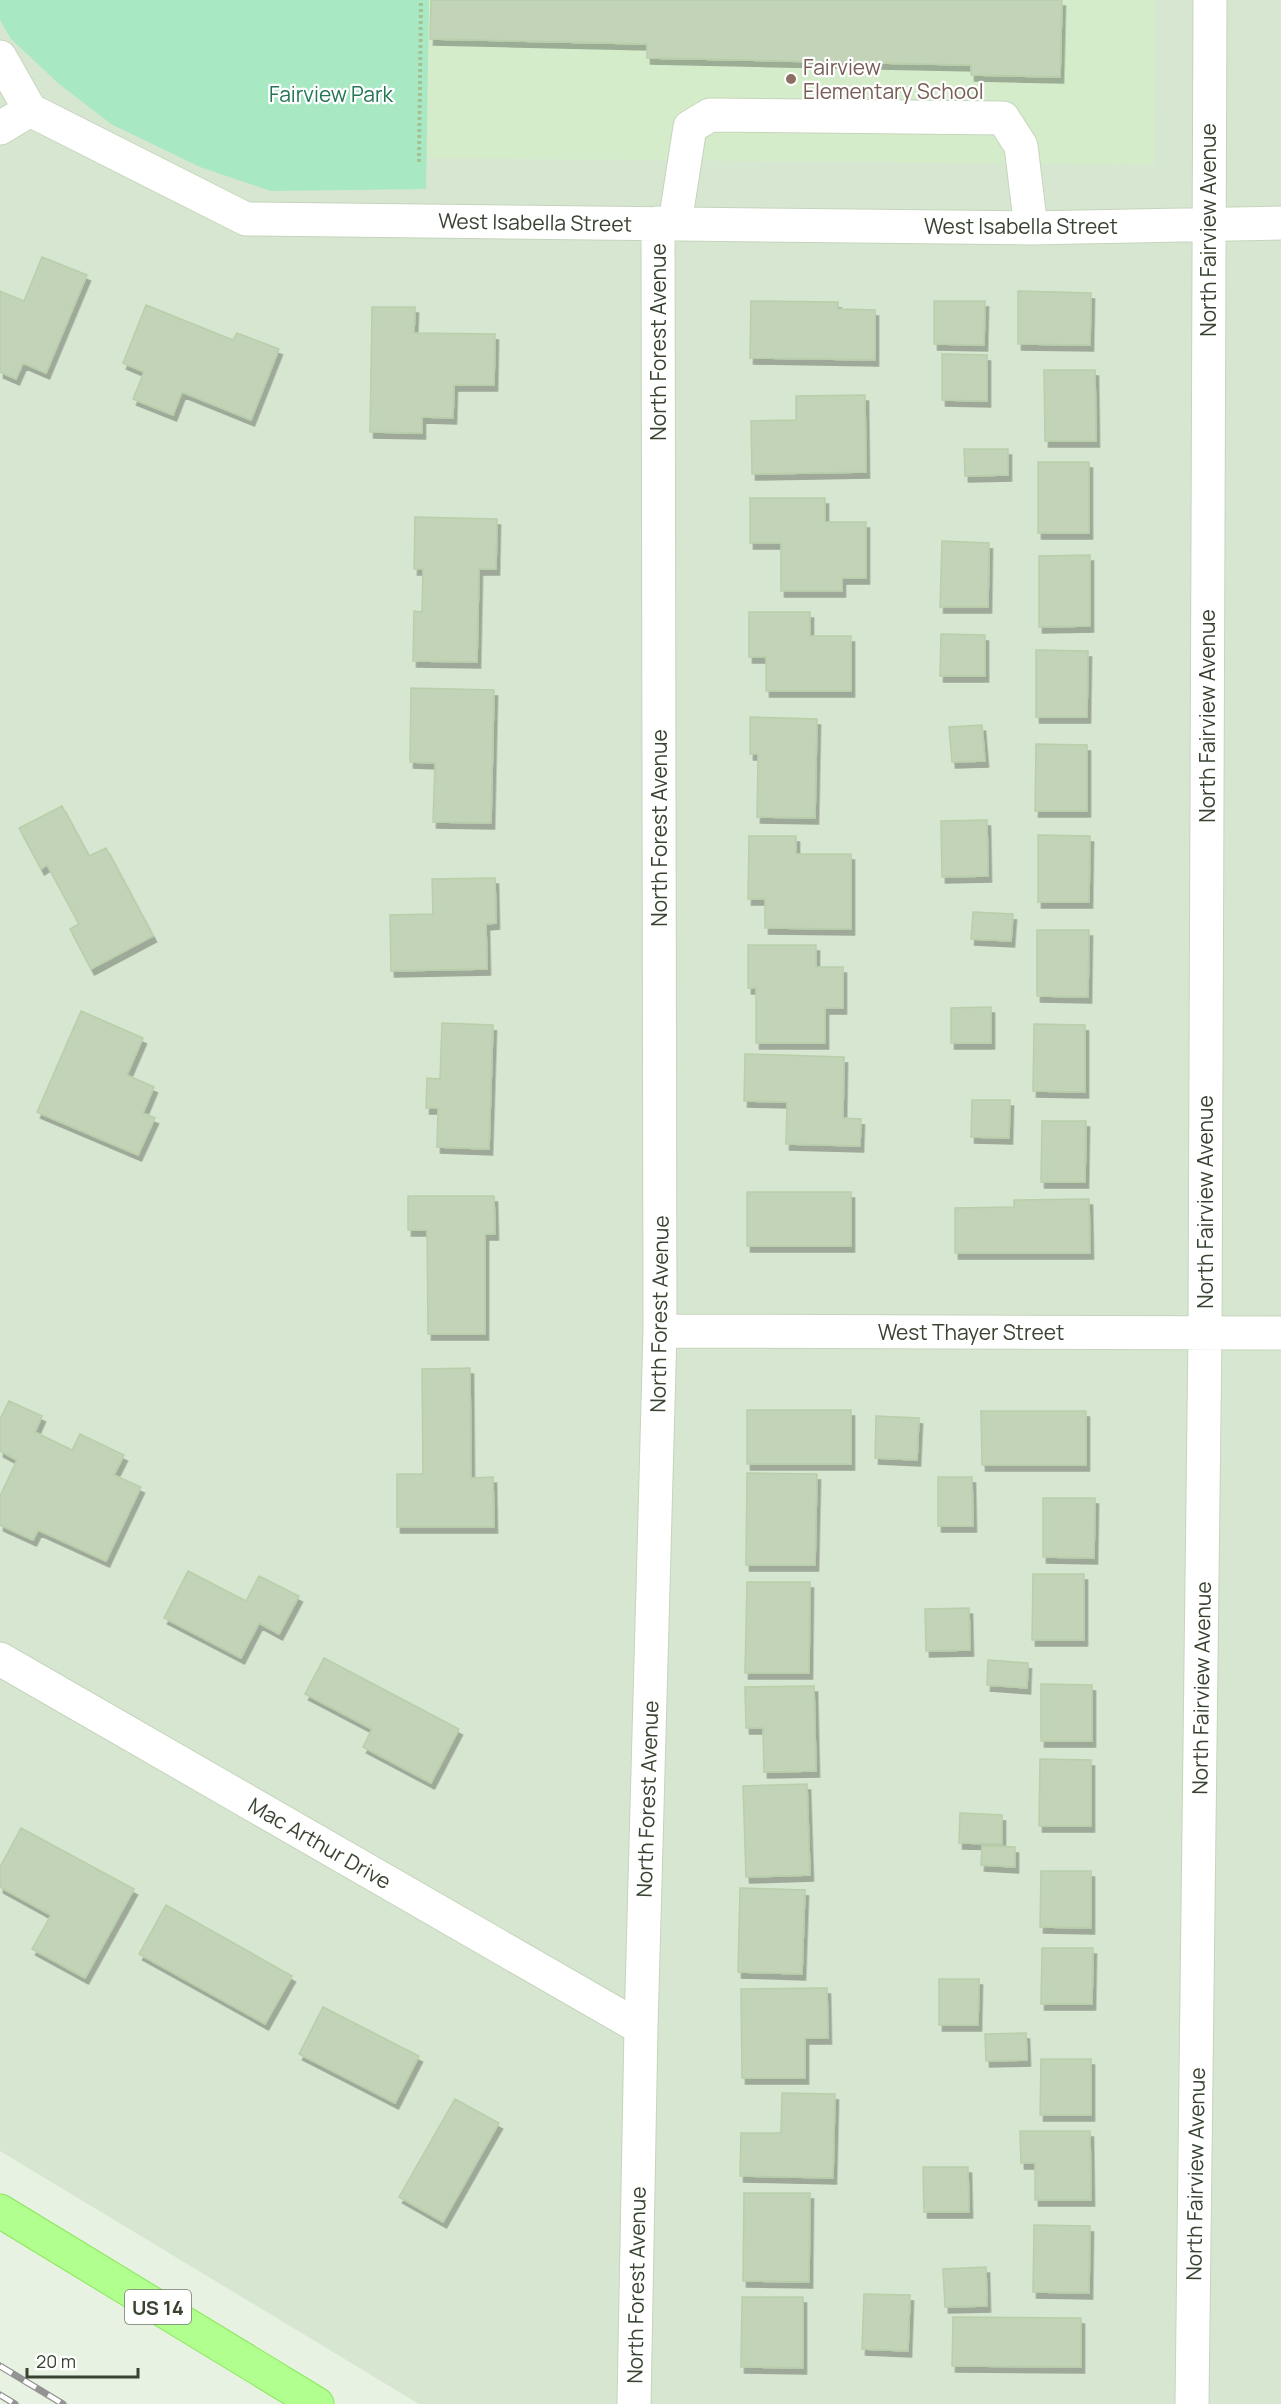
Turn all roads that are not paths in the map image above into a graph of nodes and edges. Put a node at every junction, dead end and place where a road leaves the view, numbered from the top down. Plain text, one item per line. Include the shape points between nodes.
1 (1210, 0) edge
2 (0, 57) edge
3 (30, 110) junction
4 (0, 128) edge
5 (667, 223) junction
6 (1208, 224) junction
7 (1281, 224) edge
8 (1031, 228) junction
9 (660, 1331) junction
10 (1205, 1333) junction
11 (1281, 1333) edge
12 (0, 1659) edge
13 (640, 2028) junction
14 (0, 2211) edge
15 (317, 2404) edge
16 (634, 2404) edge
17 (1192, 2404) edge

1 - 6 street, North Fairview Avenue
2 - 3 street
3 - 4 street
3 - 5 street, West Isabella Street via 246,219
5 - 8 street, West Isabella Street
5 - 8 street, North Forest Avenue via 690,127 710,115 1003,118 1022,146
5 - 9 street, North Forest Avenue
6 - 7 street, West Isabella Street
6 - 8 street, West Isabella Street
6 - 10 street, North Fairview Avenue
9 - 10 street, West Thayer Street
9 - 13 street, North Forest Avenue
10 - 11 street, West Thayer Street
10 - 17 street, North Fairview Avenue
12 - 13 street, Mac Arthur Drive
13 - 16 street, North Forest Avenue
14 - 15 main road, US 14

